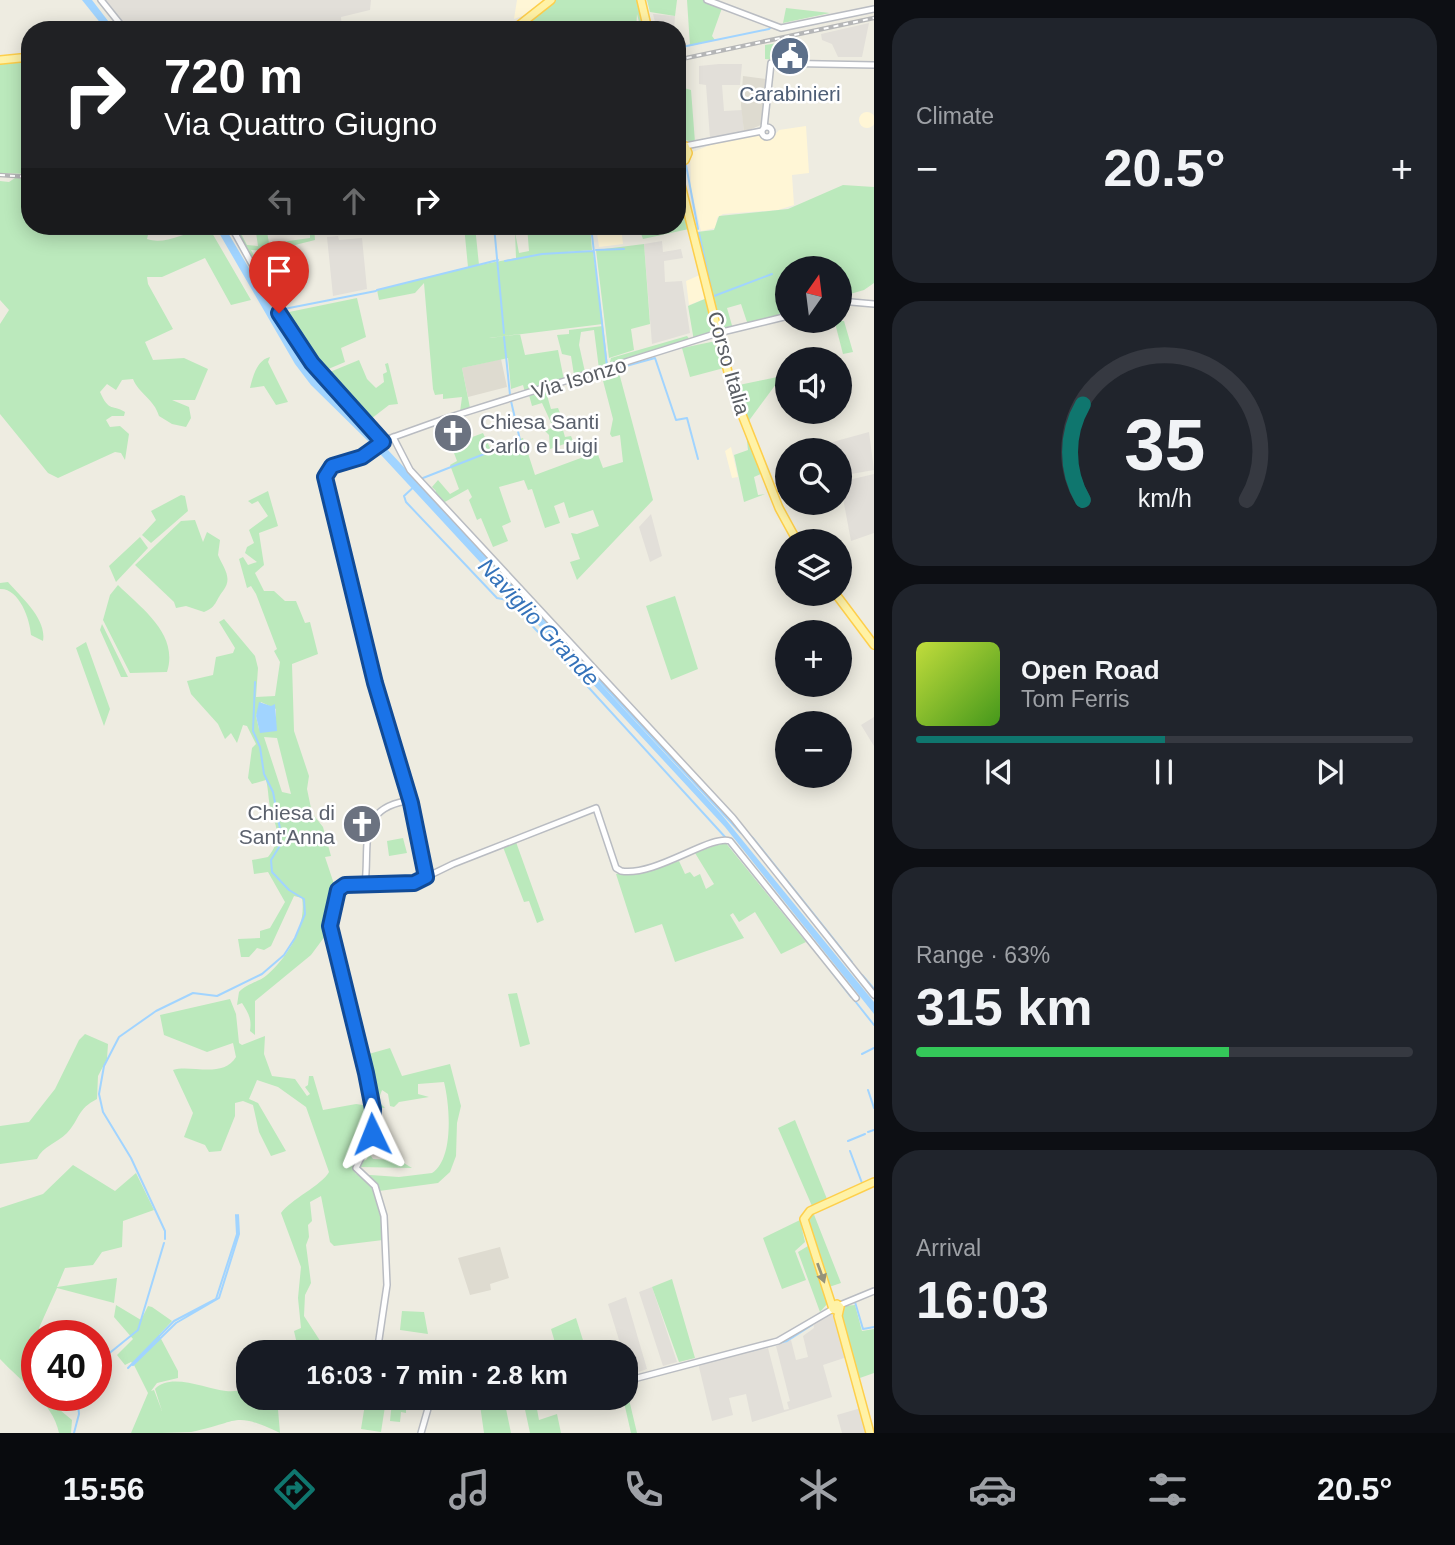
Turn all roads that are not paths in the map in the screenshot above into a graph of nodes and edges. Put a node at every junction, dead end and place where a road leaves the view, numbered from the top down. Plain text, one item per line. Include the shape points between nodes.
1 (101, 0) edge
2 (551, 0) edge
3 (641, 0) edge
4 (707, 0) edge
5 (874, 9) edge
6 (118, 21) edge
7 (524, 21) edge
8 (646, 21) edge
9 (21, 58) edge
10 (0, 60) edge
11 (874, 65) edge
12 (687, 150) edge
13 (686, 196) edge
14 (236, 235) edge
15 (852, 302) edge
16 (874, 304) edge
17 (775, 320) edge
18 (718, 336) junction
19 (393, 437) junction
20 (382, 443) junction
21 (790, 529) edge
22 (845, 606) edge
23 (874, 645) edge
24 (408, 800) junction
25 (426, 877) junction
26 (365, 884) junction
27 (874, 995) edge
28 (856, 998) dead end
29 (874, 1181) edge
30 (874, 1291) edge
31 (836, 1308) junction
32 (379, 1340) edge
33 (638, 1378) edge
34 (427, 1410) edge
35 (421, 1433) edge
36 (870, 1433) edge

1 - 6 street
2 - 7 main road
3 - 8 main road
4 - 5 street via 781,28
9 - 10 main road
11 - 12 street via 772,63 764,129
13 - 18 main road, Corso Italia
14 - 20 street via 312,363
15 - 16 street
17 - 18 street, Via Isonzo
18 - 19 street, Via Isonzo
18 - 21 main road, Corso Italia via 733,392
19 - 20 street, Via Isonzo
19 - 27 street via 410,470 642,717 755,845
20 - 24 street, Via Isonzo via 330,468 325,477
22 - 23 main road
24 - 25 street
24 - 26 street via 390,804 369,829
25 - 26 street via 414,883
25 - 28 street via 596,807 616,868 621,871 653,868 727,839
26 - 32 street via 347,884 338,890 330,926 374,1118 372,1137 356,1168 375,1186 384,1216 387,1285
29 -> 31 main road via 810,1211 804,1219
30 - 31 street
31 - 33 street via 778,1340
31 - 36 main road
34 - 35 street

